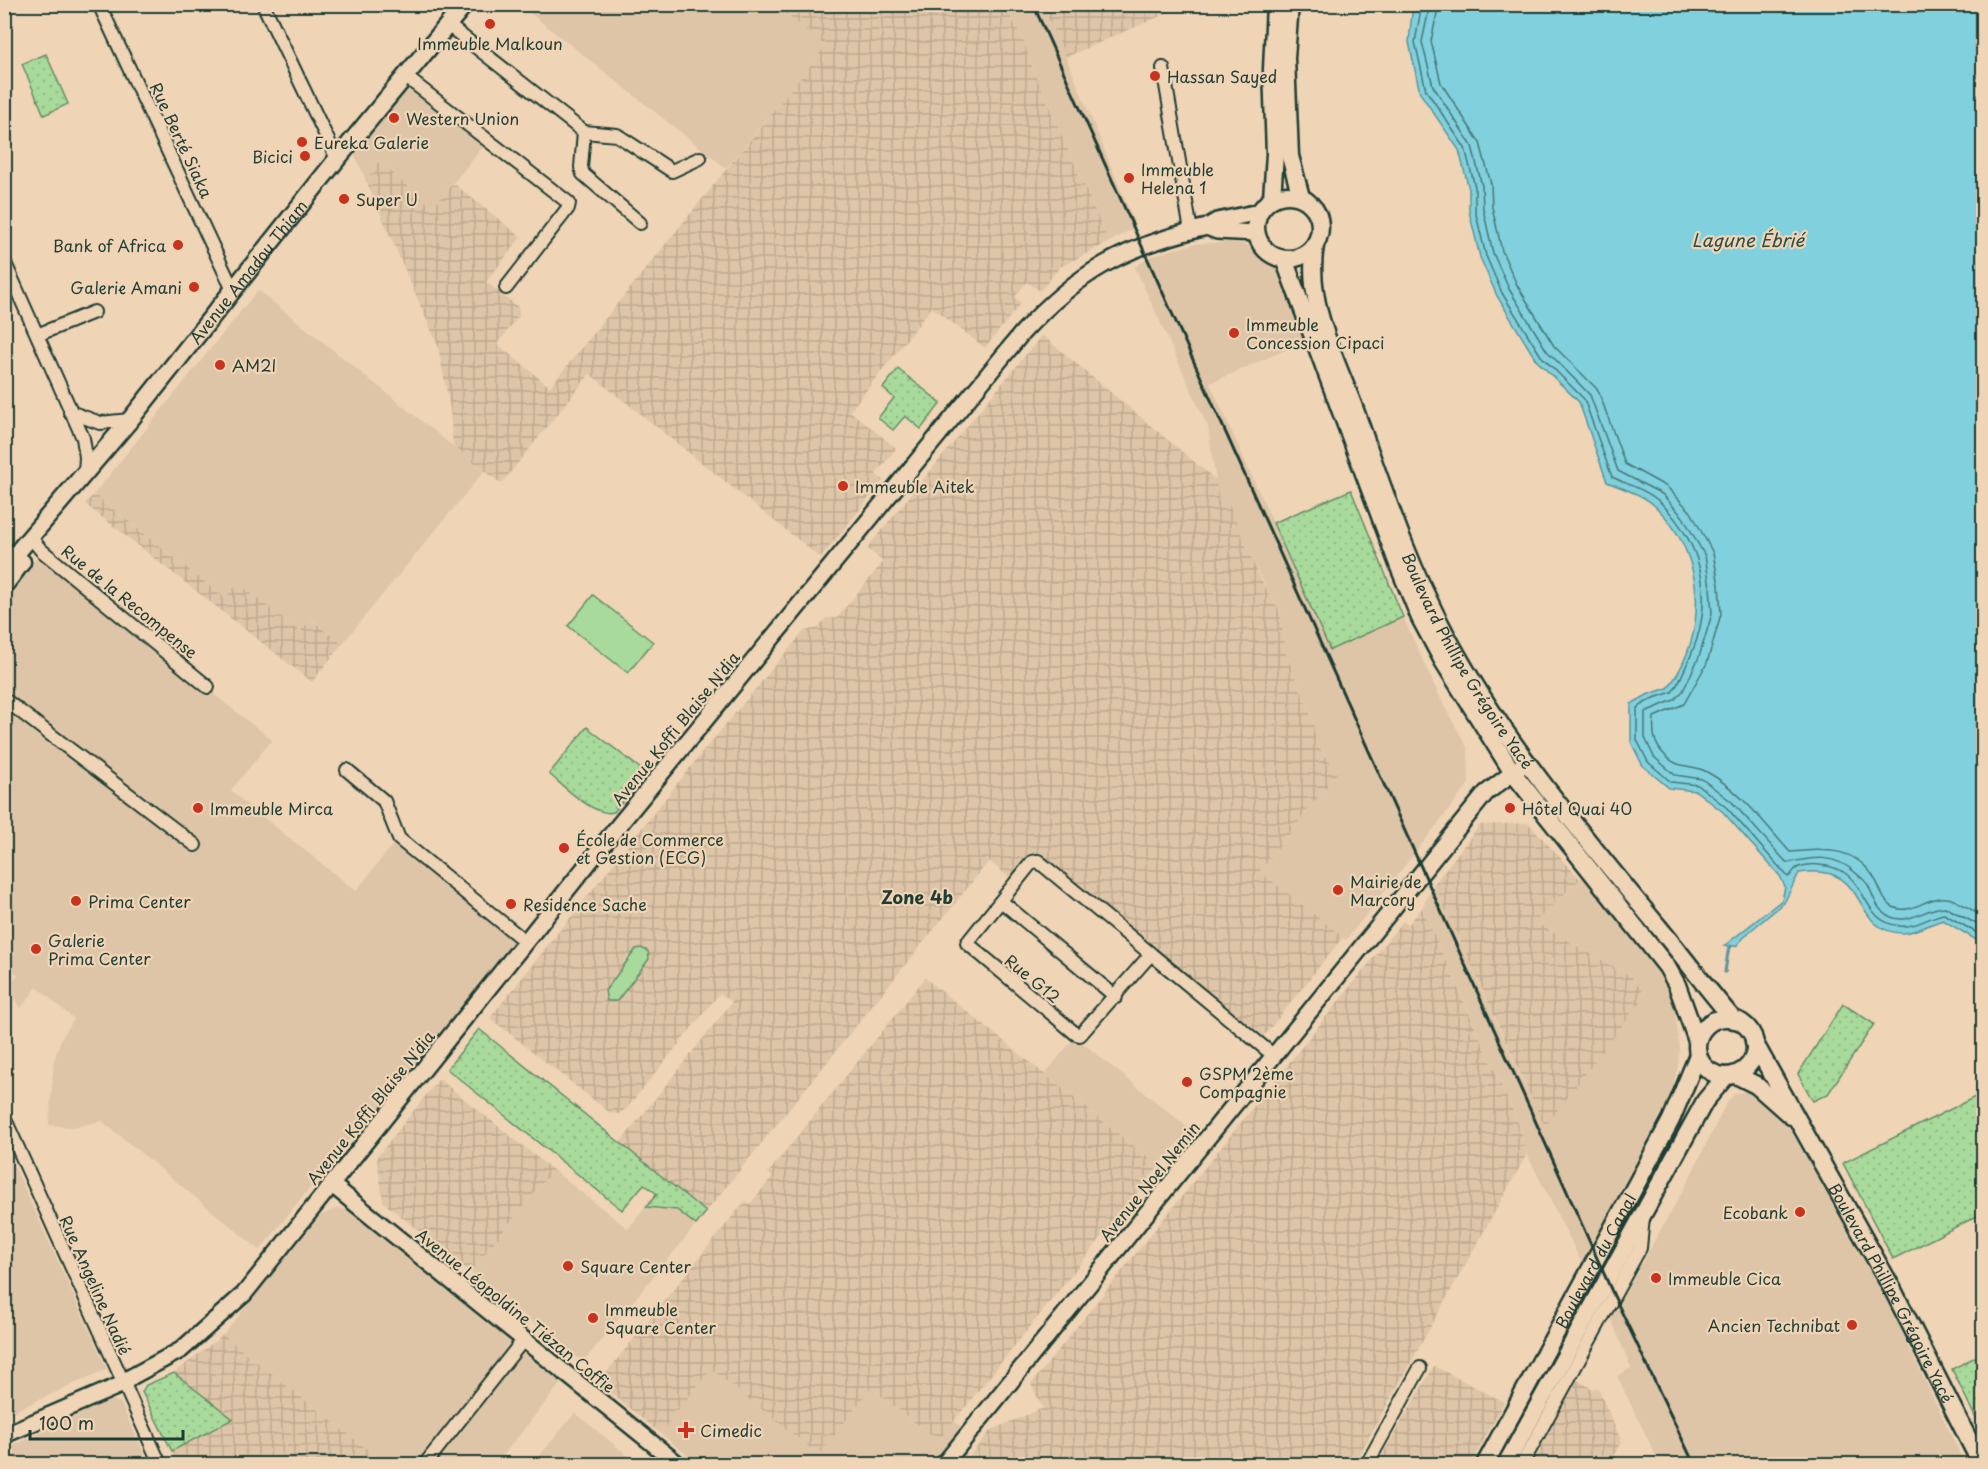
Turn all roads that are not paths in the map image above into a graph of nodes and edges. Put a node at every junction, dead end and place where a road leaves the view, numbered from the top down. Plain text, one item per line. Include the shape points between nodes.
1 (99, 4) edge
2 (263, 4) edge
3 (465, 4) edge
4 (1275, 4) edge
5 (1290, 4) edge
6 (448, 25) junction
7 (1163, 68) dead end
8 (406, 77) junction
9 (584, 132) junction
10 (700, 158) dead end
11 (338, 159) junction
12 (1301, 197) junction
13 (1272, 198) junction
14 (1259, 212) junction
15 (640, 223) dead end
16 (1207, 226) junction
17 (1191, 231) junction
18 (1256, 233) junction
19 (1315, 246) junction
20 (1284, 259) junction
21 (4, 261) edge
22 (506, 288) dead end
23 (232, 290) junction
24 (94, 312) dead end
25 (37, 335) junction
26 (70, 412) junction
27 (130, 420) junction
28 (85, 474) junction
29 (32, 539) junction
30 (4, 568) edge
31 (4, 586) edge
32 (208, 687) dead end
33 (4, 699) edge
34 (1527, 762) junction
35 (347, 770) dead end
36 (1513, 773) junction
37 (195, 845) dead end
38 (1001, 902) junction
39 (526, 942) junction
40 (1151, 954) junction
41 (1116, 997) junction
42 (1734, 1020) junction
43 (1754, 1042) junction
44 (1697, 1048) junction
45 (1273, 1055) junction
46 (1731, 1076) junction
47 (4, 1117) edge
48 (1800, 1124) junction
49 (331, 1184) junction
50 (1644, 1213) junction
51 (524, 1339) junction
52 (1420, 1368) dead end
53 (125, 1380) junction
54 (4, 1435) edge
55 (1978, 1463) edge
56 (160, 1464) edge
57 (425, 1464) edge
58 (678, 1464) edge
59 (945, 1464) edge
60 (1367, 1464) edge
61 (1485, 1464) edge
62 (1506, 1464) edge
63 (1522, 1464) edge

1 - 23 street, Rue Berté Siaka
2 - 11 street
3 - 6 main road, Avenue Amadou Thiam
4 - 13 main road
5 - 12 main road, Boulevard Phillipe Grégoire Yacé via 1290,156
6 - 8 main road, Avenue Amadou Thiam
6 - 9 street
7 - 17 street
8 - 11 main road, Avenue Amadou Thiam
8 - 22 street via 569,203
9 - 10 street via 617,135 672,171
9 - 15 street via 583,174
11 - 23 main road, Avenue Amadou Thiam
12 - 13 main road via 1287,194
12 - 19 main road, Boulevard Phillipe Grégoire Yacé via 1320,218
13 - 14 main road
14 - 16 street, Avenue Koffi Blaise N'dia
14 - 18 main road
16 - 17 street, Avenue Koffi Blaise N'dia
16 - 18 street, Avenue Koffi Blaise N'dia via 1217,231
17 - 39 street, Avenue Koffi Blaise N'dia via 1105,262 1073,282 1044,309
18 - 20 main road via 1263,248
19 - 20 main road via 1302,257
19 - 34 main road, Boulevard Phillipe Grégoire Yacé via 1312,263 1321,317 1414,567 1462,664
20 - 36 main road, Boulevard Phillipe Grégoire Yacé via 1420,618
21 - 25 street
23 - 27 main road, Avenue Amadou Thiam
24 - 25 street
25 - 26 street
26 - 27 street via 100,423
26 - 28 street via 83,438
27 - 28 main road, Avenue Amadou Thiam
28 - 29 main road, Avenue Amadou Thiam
29 - 30 main road, Avenue Amadou Thiam
29 - 31 main road, Avenue Amadou Thiam
29 - 32 street, Rue de la Recompense
33 - 37 street
34 - 36 street, Avenue Noel Nemin
34 - 42 main road, Boulevard Phillipe Grégoire Yacé
35 - 39 street via 384,801 399,838
36 - 44 main road, Boulevard Phillipe Grégoire Yacé via 1658,954 1677,984
36 - 45 street, Avenue Noel Nemin via 1486,793
38 - 40 street, Rue G12 via 1032,862 1038,861
38 - 41 street
38 - 41 street, Rue G12 via 968,938 968,946 977,954 1076,1034 1085,1033
39 - 49 street, Avenue Koffi Blaise N'dia
40 - 41 street, Rue G12
40 - 45 street, Rue G12
42 - 43 main road via 1747,1028
42 - 44 main road via 1715,1020 1707,1025
43 - 46 main road via 1753,1058 1743,1071
43 - 48 main road, Boulevard Phillipe Grégoire Yacé
44 - 46 main road via 1708,1070
44 - 61 main road, Boulevard du Canal via 1671,1120
45 - 59 street, Avenue Noel Nemin
46 - 48 main road, Boulevard Phillipe Grégoire Yacé via 1756,1085
46 - 50 main road, Boulevard du Canal via 1705,1101
47 - 53 street, Rue Angeline Nadié
48 - 55 main road, Boulevard Phillipe Grégoire Yacé via 1883,1271
49 - 51 street, Avenue Léopoldine Tiézan Coffie
49 - 53 street, Avenue Koffi Blaise N'dia via 251,1286 221,1317 181,1350
50 - 62 main road, Boulevard du Canal
50 - 63 street, Boulevard du Canal via 1640,1248
51 - 57 street
51 - 58 street, Avenue Léopoldine Tiézan Coffie
52 - 60 street
53 - 54 street, Avenue Koffi Blaise N'dia
53 - 56 street, Rue Angeline Nadié

